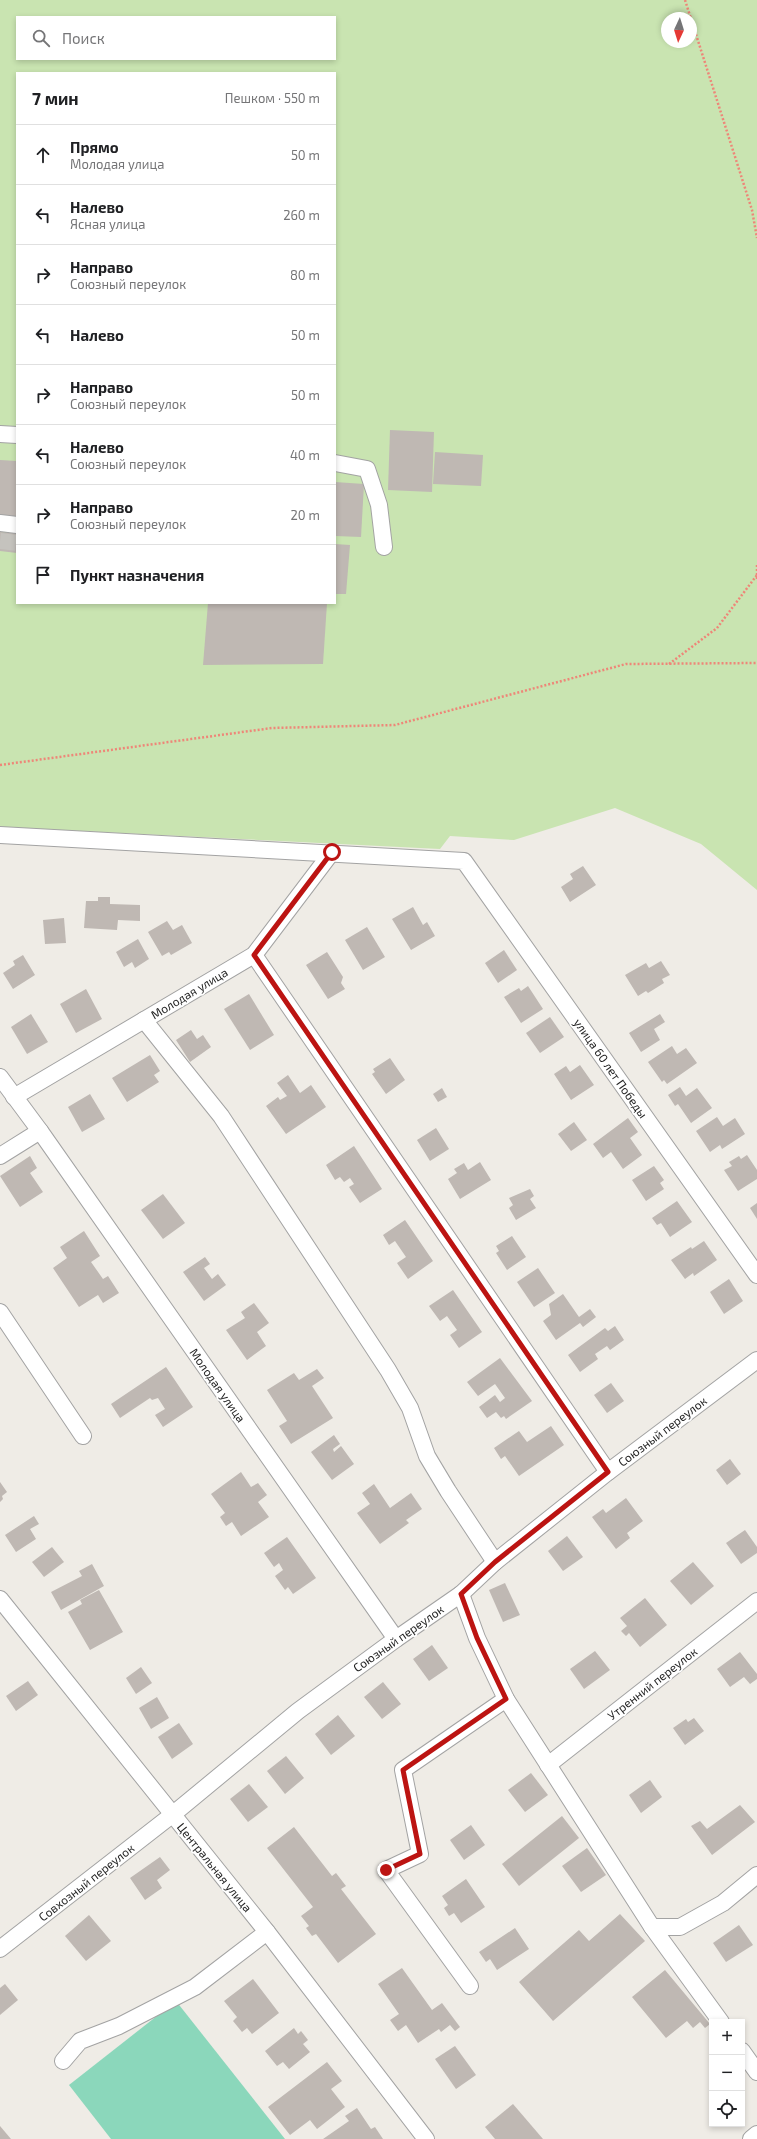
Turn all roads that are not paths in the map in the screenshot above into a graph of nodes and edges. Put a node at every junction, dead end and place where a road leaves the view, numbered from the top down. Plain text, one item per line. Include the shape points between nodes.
1 (0, 434) edge
2 (16, 435) edge
3 (336, 464) edge
4 (0, 524) edge
5 (16, 525) edge
6 (384, 547) dead end
7 (0, 835) edge
8 (332, 852) junction
9 (254, 955) junction
10 (144, 1020) junction
11 (0, 1077) edge
12 (14, 1098) junction
13 (40, 1131) junction
14 (0, 1156) edge
15 (757, 1275) edge
16 (0, 1312) edge
17 (757, 1360) edge
18 (83, 1436) dead end
19 (608, 1472) junction
20 (495, 1562) junction
21 (461, 1594) junction
22 (0, 1599) edge
23 (757, 1601) edge
24 (396, 1638) junction
25 (506, 1699) junction
26 (548, 1765) junction
27 (172, 1815) junction
28 (757, 1875) edge
29 (652, 1927) junction
30 (267, 1932) junction
31 (0, 1949) edge
32 (470, 1986) dead end
33 (719, 2019) edge
34 (745, 2055) edge
35 (63, 2061) dead end
36 (757, 2072) edge
37 (757, 2134) edge
38 (426, 2139) edge
39 (751, 2139) edge

1 - 2 street
3 - 6 street via 367,469 379,505
4 - 5 street
7 - 8 street
8 - 9 street, Молодая улица
8 - 15 street, улица 60 лет Победы via 464,861
9 - 10 street, Молодая улица
9 - 19 street
10 - 12 street, Молодая улица
10 - 20 street via 222,1116 383,1364 410,1408 427,1456
11 - 12 street, Молодая улица
12 - 13 street, Молодая улица
13 - 14 street
13 - 24 street, Молодая улица
16 - 18 street
17 - 19 street, Союзный переулок
19 - 20 street, Союзный переулок
20 - 21 street, Союзный переулок
21 - 24 street, Союзный переулок
21 - 25 street via 477,1638
22 - 27 street, Центральная улица
23 - 26 street, Утренний переулок
24 - 27 street, Союзный переулок via 298,1711
25 - 26 street
25 - 32 street via 403,1770 420,1854 386,1870
26 - 29 street
27 - 30 street, Центральная улица
27 - 31 street, Совхозный переулок
28 - 29 street via 723,1903 680,1927
29 - 33 street
30 - 35 street via 196,1987 119,2026 80,2041
30 - 38 street, Центральная улица
34 - 36 street
37 - 39 street

